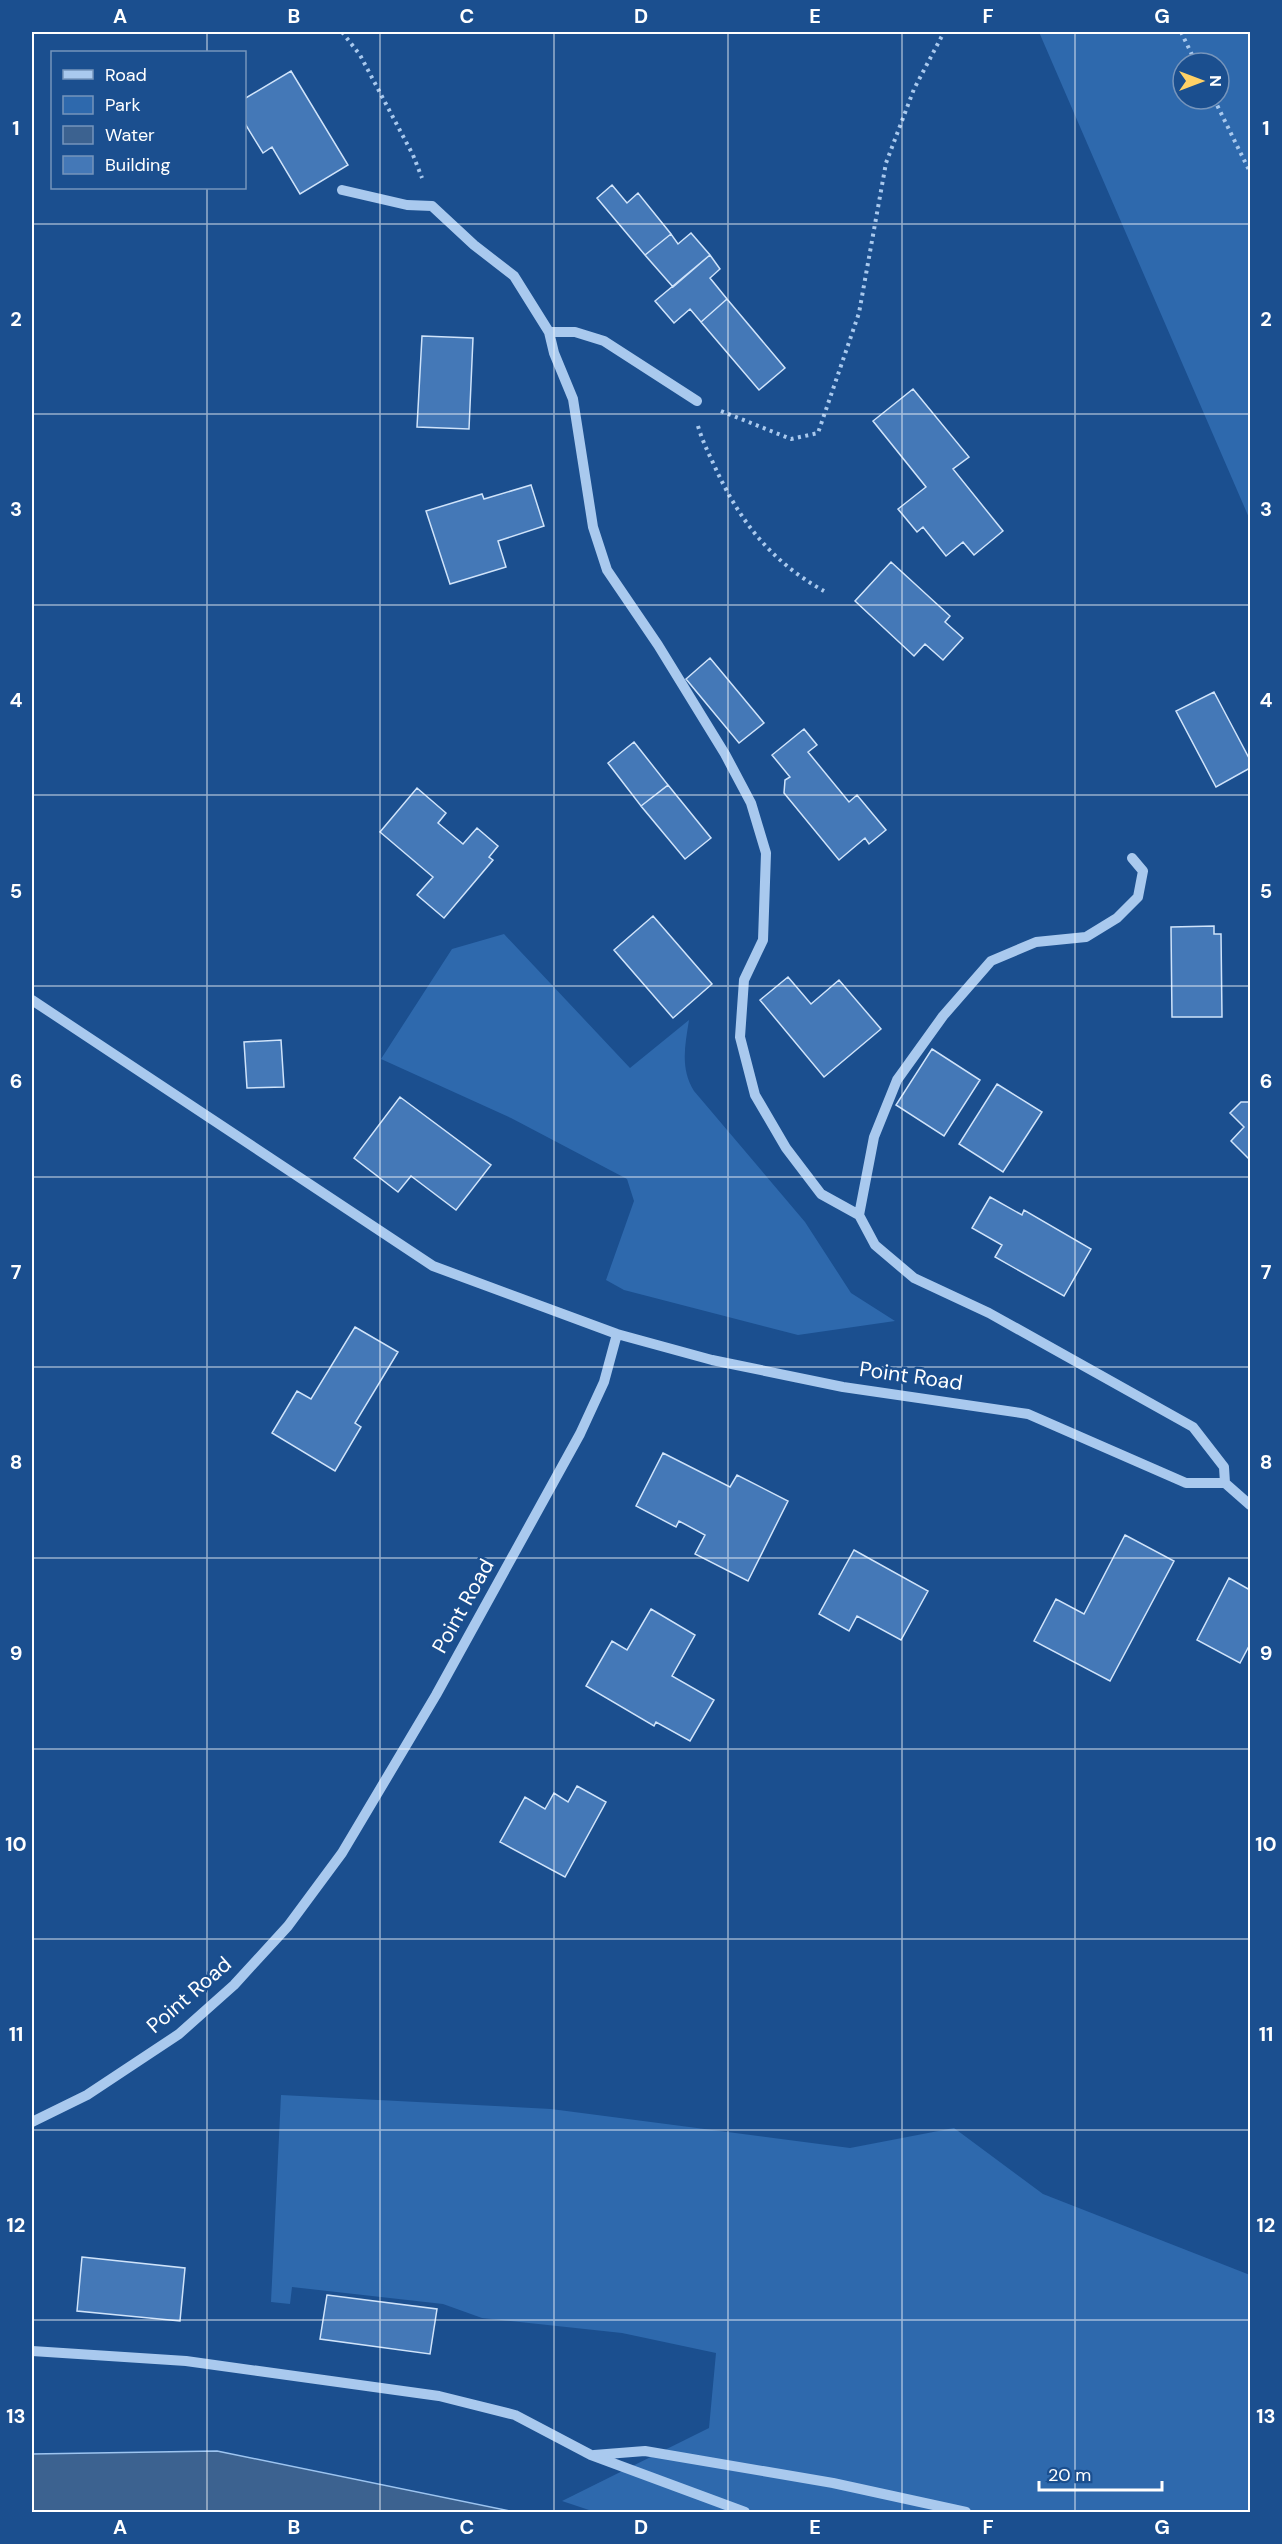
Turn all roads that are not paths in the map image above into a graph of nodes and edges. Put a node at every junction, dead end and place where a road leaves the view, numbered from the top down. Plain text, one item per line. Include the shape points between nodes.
1 (342, 190) dead end
2 (549, 332) junction
3 (697, 401) road end
4 (1132, 858) dead end
5 (32, 1000) edge
6 (859, 1215) junction
7 (616, 1334) junction
8 (1225, 1484) junction
9 (1251, 1505) edge
10 (32, 2122) edge
11 (32, 2352) edge
12 (591, 2455) junction
13 (746, 2512) edge
14 (966, 2512) edge

1 - 2 street via 432,206 514,276
2 - 3 street via 576,332 603,341
2 - 6 street via 573,399 593,527 607,570 730,764 751,803 766,853 763,940 744,980 740,1037 755,1095 786,1148 821,1194
4 - 6 street via 1143,871 1138,897 1117,918 1086,938 1036,942 991,961 943,1016 897,1080 874,1137
5 - 7 street via 433,1266
6 - 8 street via 875,1245 914,1278 989,1313 1193,1427 1224,1467
7 - 8 street, Point Road via 712,1360 843,1387 1028,1414 1186,1484
7 - 10 street, Point Road via 603,1382 585,1424 529,1527 348,1843 302,1907 234,1985 179,2034 87,2095
8 - 9 street
11 - 12 street via 186,2361 439,2396 515,2415
12 - 13 street
12 - 14 street via 645,2451 833,2483

